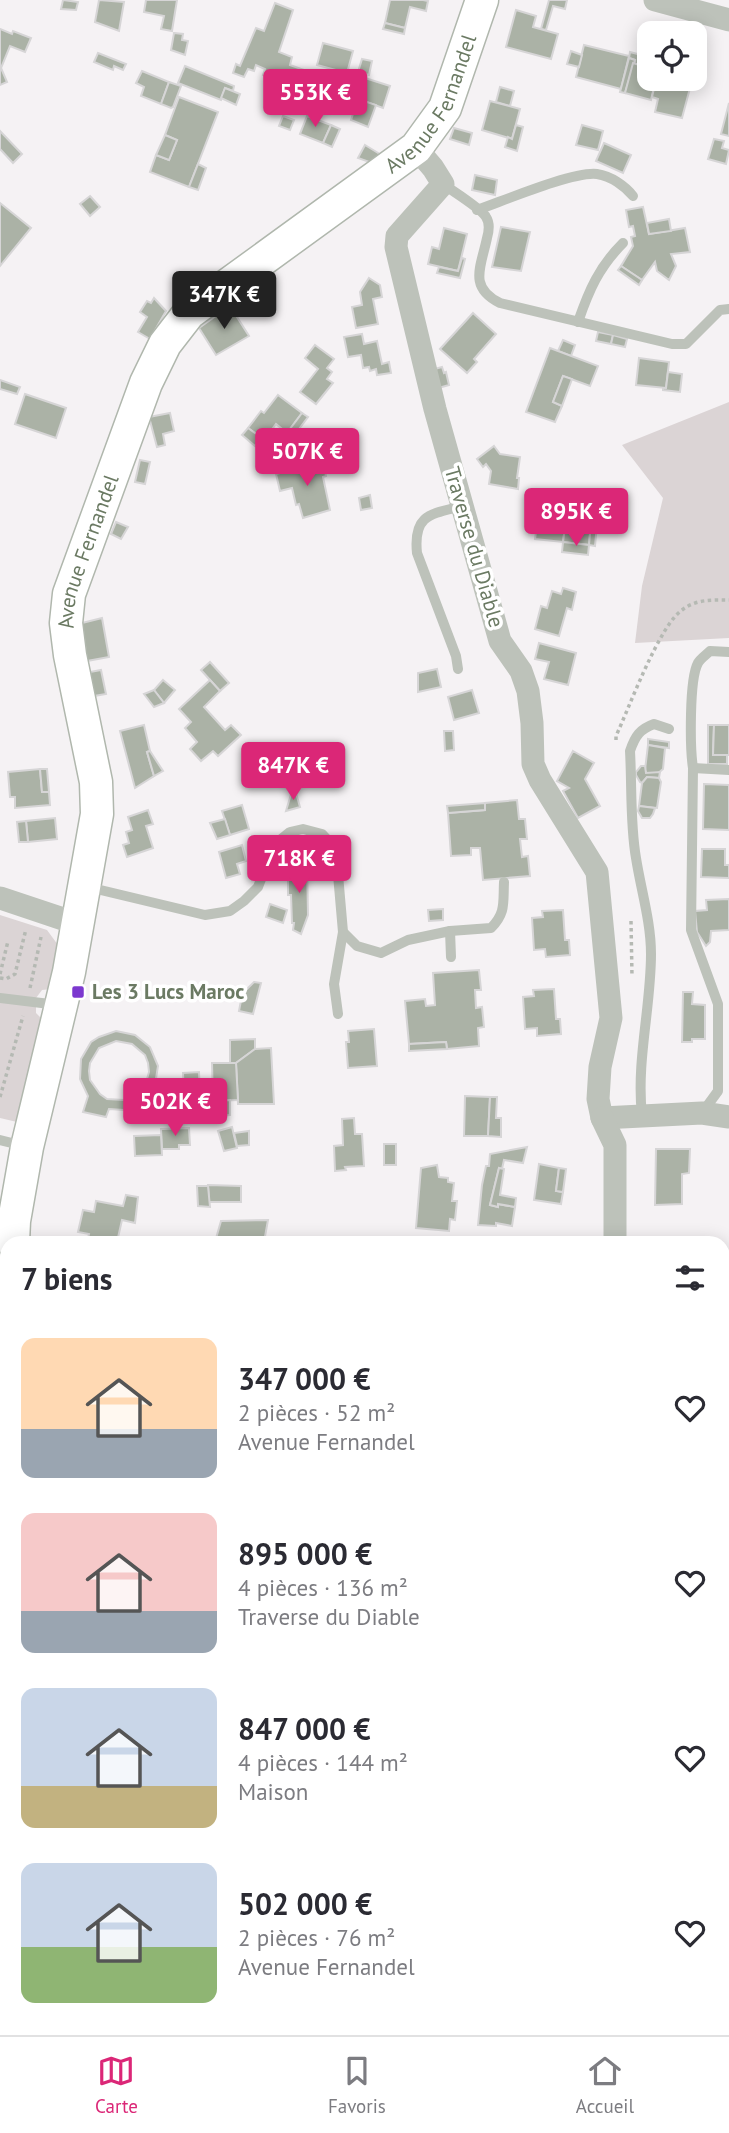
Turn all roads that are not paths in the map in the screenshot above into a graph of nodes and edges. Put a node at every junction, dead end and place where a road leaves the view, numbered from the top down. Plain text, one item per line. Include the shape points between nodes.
1 (482, 0) edge
2 (655, 0) edge
3 (729, 20) edge
4 (415, 148) junction
5 (443, 184) junction
6 (634, 196) dead end
7 (477, 210) junction
8 (623, 243) dead end
9 (729, 309) edge
10 (578, 322) junction
11 (463, 506) junction
12 (729, 652) edge
13 (458, 669) dead end
14 (669, 729) dead end
15 (693, 768) junction
16 (729, 770) edge
17 (504, 882) dead end
18 (85, 887) junction
19 (0, 898) edge
20 (78, 924) junction
21 (450, 931) junction
22 (343, 932) junction
23 (452, 957) dead end
24 (0, 998) edge
25 (61, 1006) junction
26 (338, 1014) dead end
27 (702, 1113) junction
28 (642, 1115) junction
29 (729, 1117) edge
30 (602, 1118) junction
31 (14, 1144) edge
32 (13, 1236) edge
33 (615, 1236) edge

1 - 4 main road, Avenue Fernandel via 445,108
2 - 3 street
4 - 5 street
4 - 18 main road, Avenue Fernandel via 189,313 165,344 146,383 69,594 67,634 96,782 97,814
5 - 7 lane
5 - 11 street, Traverse du Diable via 397,236 396,247
6 - 7 lane via 598,174 580,174
7 - 10 lane via 486,216 489,229 479,277 487,297
8 - 10 lane via 605,262
9 - 10 lane via 720,310 686,344
11 - 13 lane via 433,514 422,522 415,540
11 - 30 street, Traverse du Diable via 500,641 521,671 528,691 533,764 597,872 611,1018 600,1067
12 - 15 lane via 710,651 698,662 690,752
14 - 28 lane via 654,724 642,728 630,751 636,856 651,951 639,1091
15 - 16 lane
15 - 27 lane via 691,930 718,1004 718,1091
17 - 21 lane via 500,919 491,928
18 - 20 main road, Avenue Fernandel
18 - 22 lane via 205,915 230,911 258,887 274,845 290,832 303,829 322,834 334,847
19 - 20 street
20 - 25 main road, Avenue Fernandel
21 - 22 lane via 408,940 381,953 357,946
21 - 23 lane
22 - 26 lane via 334,984
24 - 25 lane
25 - 31 main road, Avenue Fernandel
27 - 28 street
27 - 29 street
28 - 30 street
30 - 33 street, Traverse du Diable via 615,1145
31 - 32 main road, Avenue Fernandel

